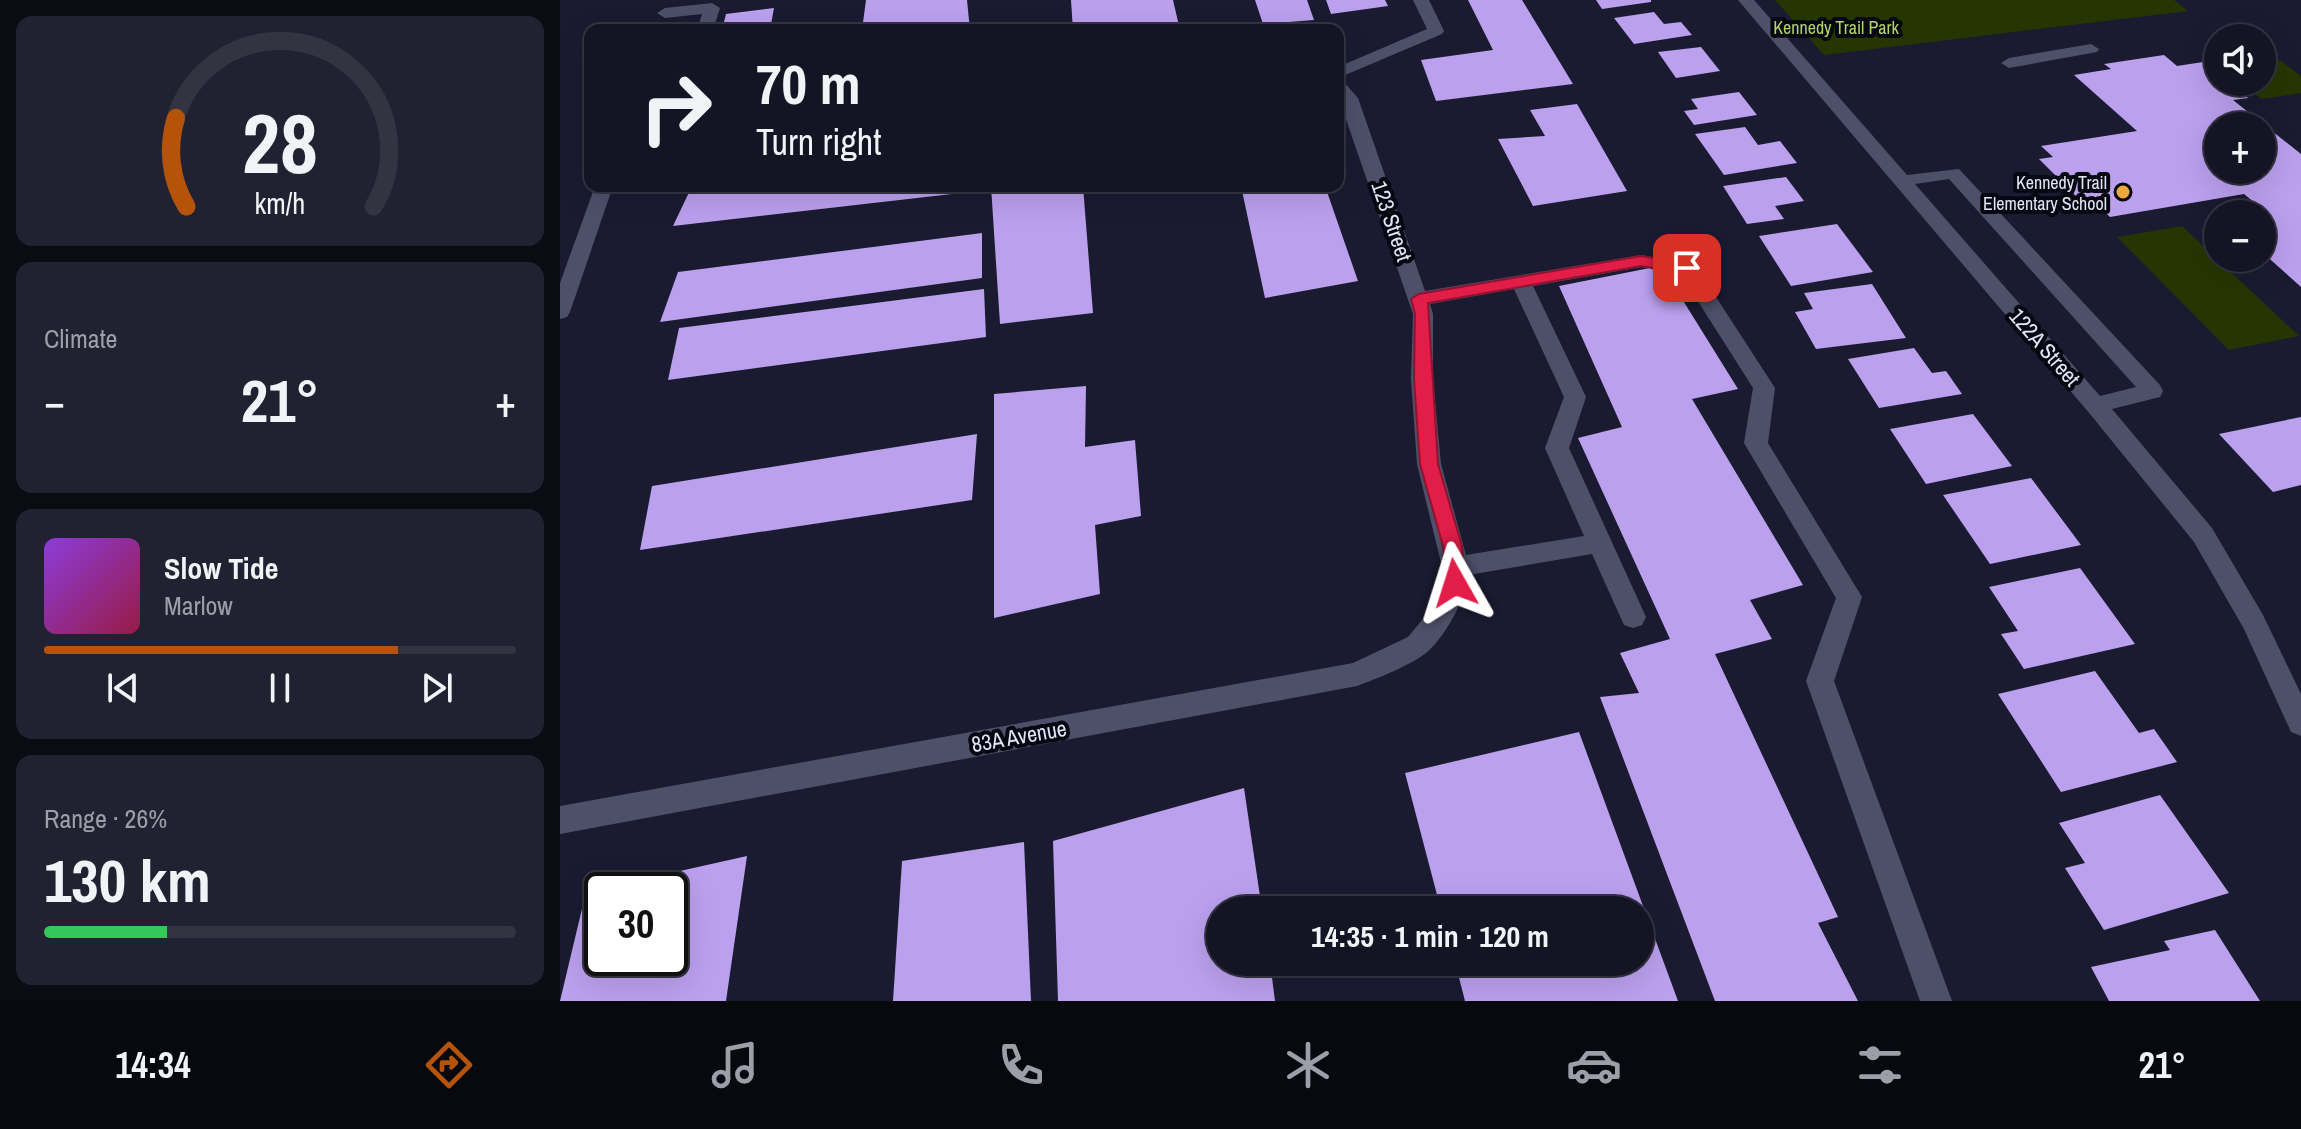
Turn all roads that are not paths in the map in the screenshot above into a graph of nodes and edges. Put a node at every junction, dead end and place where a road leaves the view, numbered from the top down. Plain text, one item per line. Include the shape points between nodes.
1 (1421, 0) edge
2 (1746, 0) edge
3 (667, 7) edge
4 (707, 24) edge
5 (2091, 49) dead end
6 (2009, 63) dead end
7 (1344, 70) edge
8 (1344, 93) edge
9 (1901, 181) junction
10 (602, 192) edge
11 (1521, 282) junction
12 (1419, 299) junction
13 (560, 312) edge
14 (2095, 405) junction
15 (1600, 543) junction
16 (1455, 567) junction
17 (1449, 598) joint
18 (1633, 617) dead end
19 (2301, 723) edge
20 (560, 820) edge
21 (1936, 1001) edge

1 - 7 street via 1436,31
2 - 9 street, 122A Street
3 - 4 street via 712,8
5 - 6 street
8 - 12 street, 123 Street
9 - 14 street, 122A Street
9 - 14 street via 1953,173 2152,391
10 - 13 street
11 - 12 street
11 - 15 street via 1575,397 1557,448
11 - 21 street via 1641,261 1687,268 1764,388 1756,443 1849,597 1820,681
12 - 16 street, 123 Street via 1429,464
14 - 19 street, 122A Street via 2203,535 2254,623
15 - 16 street
15 - 18 street
16 - 17 street, 123 Street
17 - 20 street, 83A Avenue via 1417,645 1357,674

